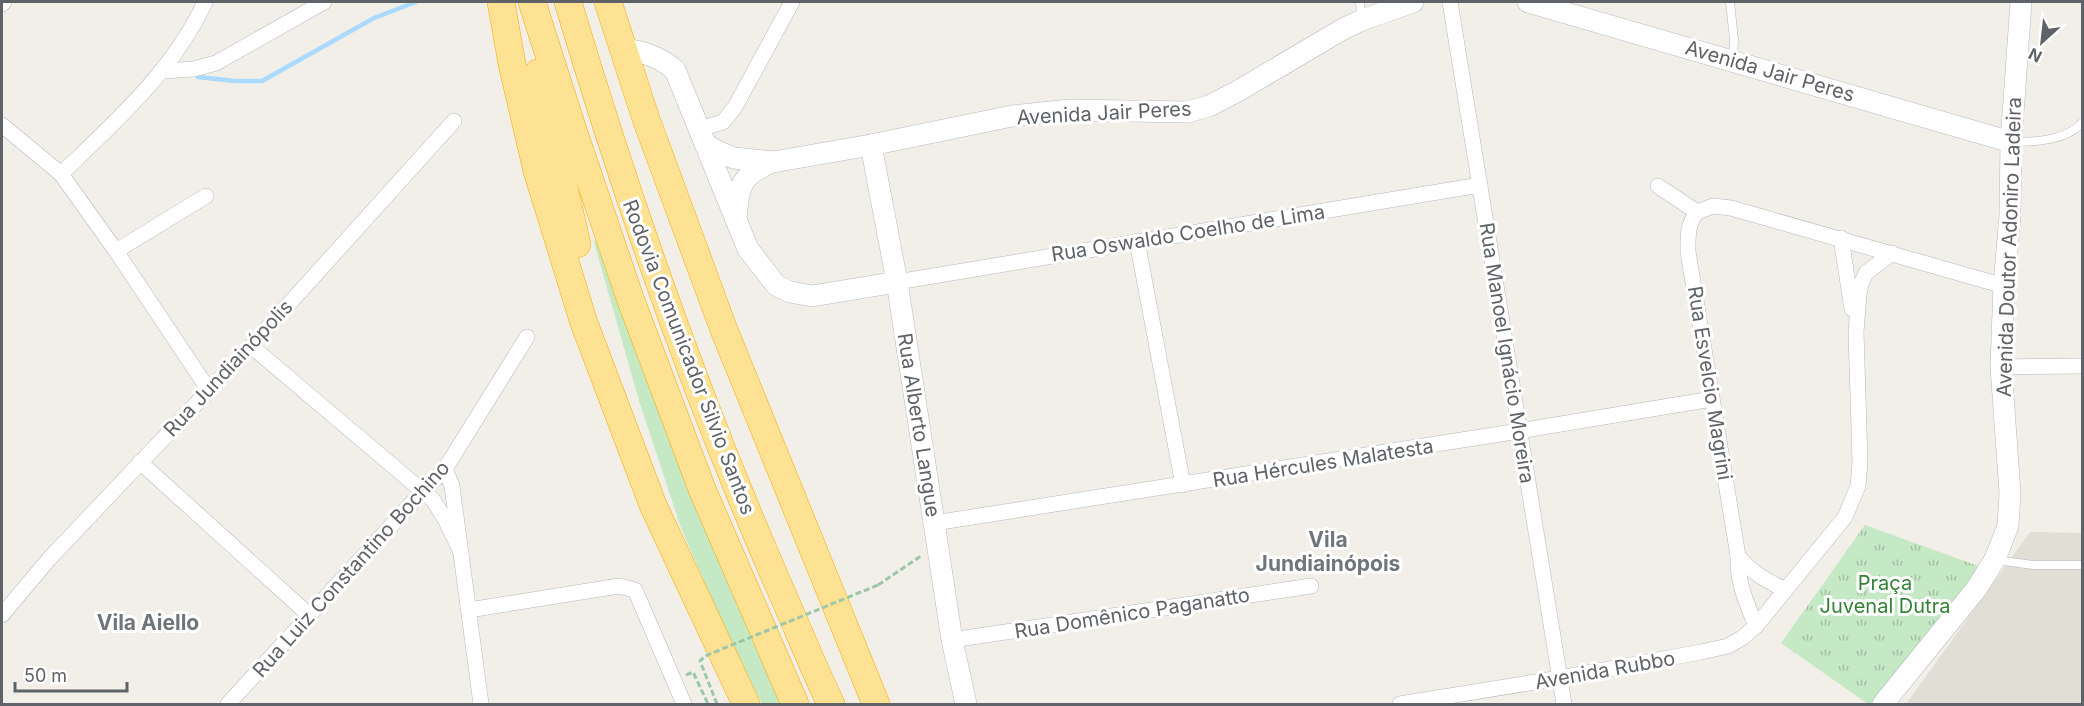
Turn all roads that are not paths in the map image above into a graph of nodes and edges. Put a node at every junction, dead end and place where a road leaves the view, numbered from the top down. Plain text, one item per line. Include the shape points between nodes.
1 (205, 2) edge
2 (324, 2) edge
3 (501, 2) edge
4 (524, 2) edge
5 (532, 2) edge
6 (568, 2) edge
7 (595, 2) edge
8 (608, 2) edge
9 (792, 2) edge
10 (1413, 2) edge
11 (1450, 2) edge
12 (1528, 2) edge
13 (1730, 2) edge
14 (2021, 2) edge
15 (1361, 11) edge
16 (623, 50) junction
17 (1733, 60) junction
18 (163, 71) junction
19 (454, 121) dead end
20 (2082, 123) edge
21 (2, 125) edge
22 (702, 136) junction
23 (2011, 142) junction
24 (871, 145) junction
25 (773, 162) junction
26 (61, 174) junction
27 (1480, 185) junction
28 (1658, 186) dead end
29 (206, 196) dead end
30 (1696, 212) junction
31 (736, 222) junction
32 (1841, 238) junction
33 (1137, 241) junction
34 (116, 250) junction
35 (1892, 253) junction
36 (897, 282) junction
37 (2004, 286) junction
38 (1856, 332) junction
39 (526, 337) dead end
40 (251, 346) junction
41 (2082, 366) edge
42 (2001, 367) junction
43 (208, 389) junction
44 (1712, 399) junction
45 (1519, 431) junction
46 (140, 462) junction
47 (445, 470) junction
48 (1183, 485) junction
49 (422, 492) junction
50 (653, 505) junction
51 (934, 524) junction
52 (461, 552) junction
53 (1738, 556) junction
54 (1995, 560) junction
55 (2082, 565) edge
56 (1311, 586) dead end
57 (1786, 590) junction
58 (469, 610) junction
59 (2, 615) edge
60 (309, 615) junction
61 (1756, 626) junction
62 (952, 640) junction
63 (1560, 678) junction
64 (228, 705) edge
65 (481, 705) edge
66 (684, 705) edge
67 (746, 705) edge
68 (795, 705) edge
69 (831, 705) edge
70 (876, 705) edge
71 (966, 705) edge
72 (1400, 705) edge
73 (1564, 705) edge
74 (1883, 705) edge

1 - 18 street
2 - 18 street via 216,63
3 - 50 highway via 537,171 584,323
4 - 50 highway via 593,309 640,447
5 - 68 highway, Rodovia Comunicador Silvio Santos via 630,298 702,489
6 - 69 highway, Rodovia Comunicador Silvio Santos via 660,288 738,491
7 - 16 highway via 607,36
8 - 16 highway
9 - 22 street via 735,107 723,122
10 - 15 street, Avenida Jair Peres
11 - 27 street, Rua Manoel Ignácio Moreira
12 - 17 street, Avenida Jair Peres
13 - 17 lane
14 - 23 street, Avenida Doutor Adoniro Ladeira
15 - 24 street, Avenida Jair Peres via 1209,106 1187,112 1070,110 1024,115
16 - 22 street via 649,54 675,69
16 - 70 highway via 724,330
17 - 23 street, Avenida Jair Peres
18 - 26 street
19 - 40 street, Rua Jundiainópolis
20 - 23 lane via 2075,131 2060,136
21 - 26 street
22 - 25 street, Avenida Jair Peres via 719,152 734,158
22 - 31 street
23 - 37 street, Avenida Doutor Adoniro Ladeira
24 - 25 street, Avenida Jair Peres
24 - 36 street, Rua Alberto Langue
25 - 31 street, Avenida Jair Peres via 752,171 744,180
26 - 34 street
27 - 33 street, Rua Oswaldo Coelho de Lima
27 - 45 street, Rua Manoel Ignácio Moreira
28 - 30 street
29 - 34 street
30 - 32 street via 1713,206 1731,208
30 - 44 street, Rua Esvelcio Magrini via 1687,233 1688,252
31 - 36 street via 761,268 776,285 790,292 812,296
32 - 35 street
32 - 38 street
33 - 36 street, Rua Oswaldo Coelho de Lima
33 - 48 street
34 - 43 street
35 - 37 street
35 - 38 street via 1866,273 1861,284
36 - 51 street, Rua Alberto Langue
37 - 42 street, Avenida Doutor Adoniro Ladeira
38 - 57 street, Avenida Rubbo via 1858,486 1845,517
39 - 47 street, Rua Luiz Constantino Bochino
40 - 43 street, Rua Jundiainópolis
40 - 49 street
41 - 42 street
42 - 54 street, Avenida Doutor Adoniro Ladeira via 2010,493 2008,526
43 - 46 street, Rua Jundiainópolis
44 - 45 street, Rua Hércules Malatesta
44 - 53 street, Rua Esvelcio Magrini
45 - 48 street, Rua Hércules Malatesta
45 - 63 street, Rua Manoel Ignácio Moreira
46 - 59 street, Rua Jundiainópolis via 48,559
46 - 60 street
47 - 49 street, Rua Luiz Constantino Bochino
47 - 52 street via 452,486
48 - 51 street, Rua Hércules Malatesta
49 - 52 street via 439,510
49 - 60 street, Rua Luiz Constantino Bochino
50 - 67 highway
51 - 62 street, Rua Alberto Langue
52 - 58 street
53 - 57 street via 1765,581
53 - 61 street, Rua Esvelcio Magrini via 1737,572
54 - 55 lane
54 - 74 street, Avenida Doutor Adoniro Ladeira
56 - 62 street, Rua Domênico Paganatto
57 - 61 street, Avenida Rubbo
58 - 65 street
58 - 66 street via 619,586 635,590
60 - 64 street, Rua Luiz Constantino Bochino
61 - 63 street, Avenida Rubbo via 1728,646
62 - 71 street, Rua Alberto Langue
63 - 72 street, Avenida Rubbo
63 - 73 street, Rua Manoel Ignácio Moreira

